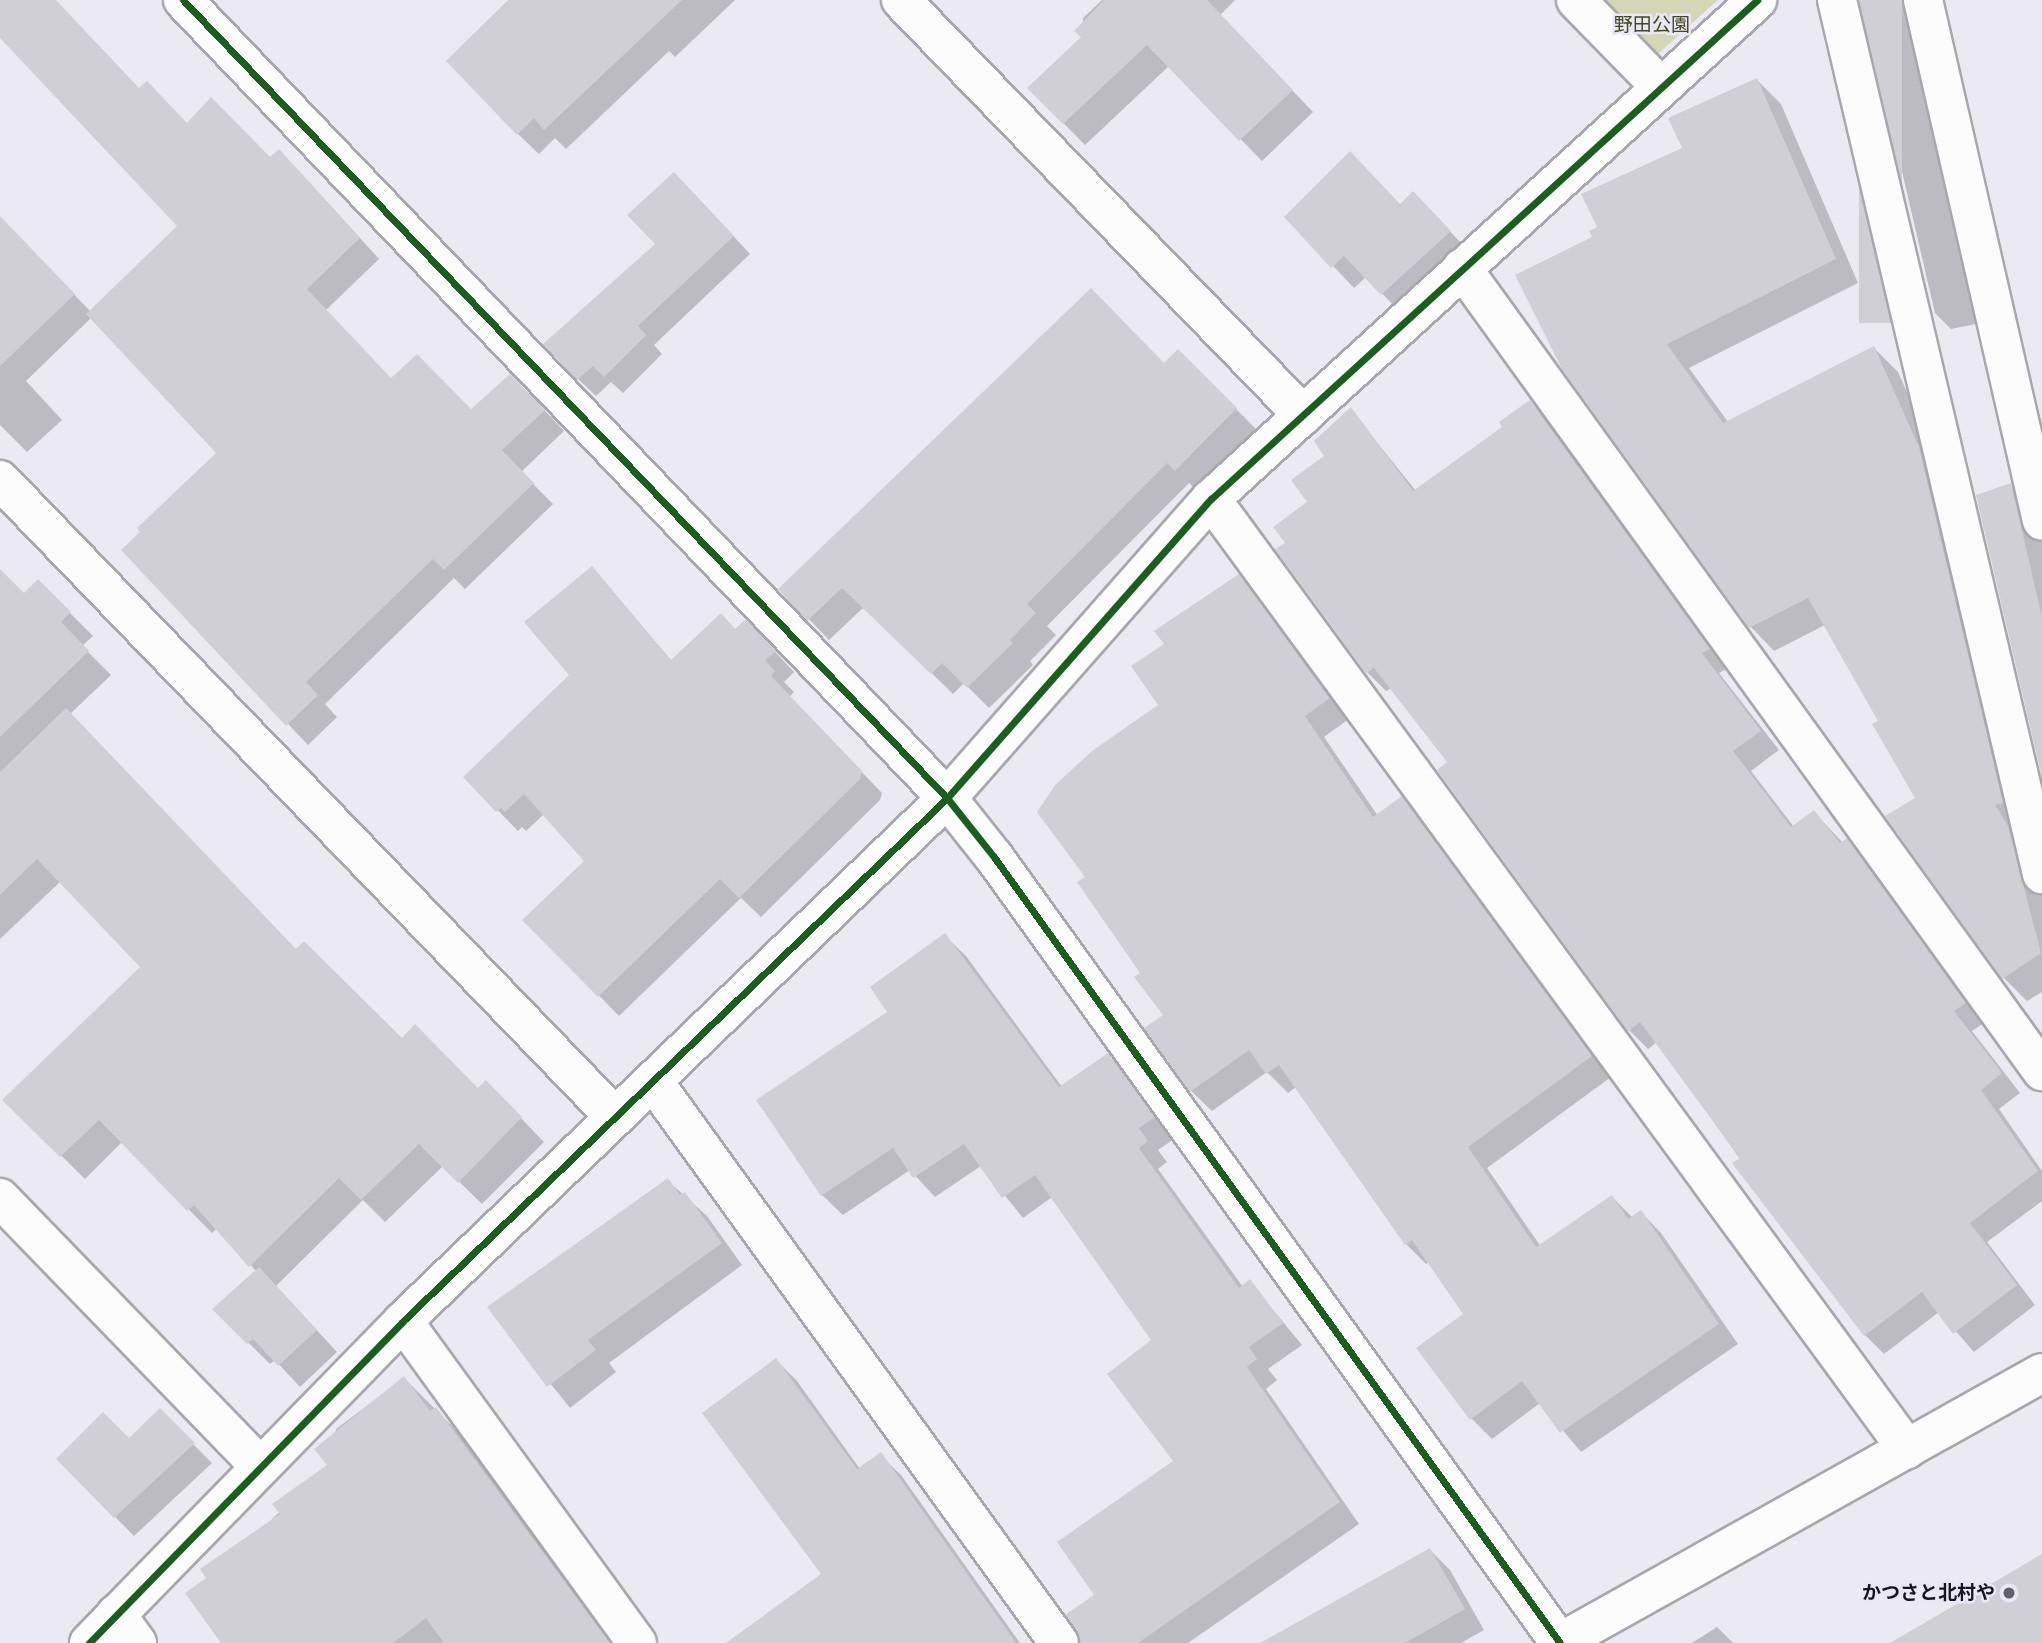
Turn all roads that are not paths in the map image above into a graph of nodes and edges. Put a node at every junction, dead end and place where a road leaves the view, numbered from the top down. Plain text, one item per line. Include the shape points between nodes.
1 (183, 0) edge
2 (901, 0) edge
3 (1576, 0) edge
4 (1757, 0) edge
5 (1837, 0) edge
6 (1923, 0) edge
7 (1660, 86) junction
8 (1462, 268) junction
9 (1303, 415) junction
10 (0, 480) edge
11 (1211, 499) junction
12 (2042, 521) edge
13 (947, 798) junction
14 (2042, 874) edge
15 (2042, 1071) edge
16 (653, 1081) junction
17 (615, 1117) junction
18 (0, 1198) edge
19 (403, 1321) junction
20 (2042, 1373) edge
21 (1907, 1449) junction
22 (259, 1465) junction
23 (127, 1629) edge
24 (89, 1643) edge
25 (637, 1643) edge
26 (1059, 1643) edge
27 (1559, 1643) edge

1 - 13 street
2 - 9 street
3 - 7 street
4 - 7 street
5 - 14 street
6 - 12 street
7 - 8 street
8 - 9 street
8 - 15 street
9 - 11 street
10 - 17 street
11 - 13 street
11 - 21 street
13 - 16 street
13 - 27 street via 994,856
16 - 17 street
16 - 26 street
17 - 19 street
18 - 22 street
19 - 22 street
19 - 25 street
20 - 21 street
21 - 27 street
22 - 23 street
23 - 24 street

